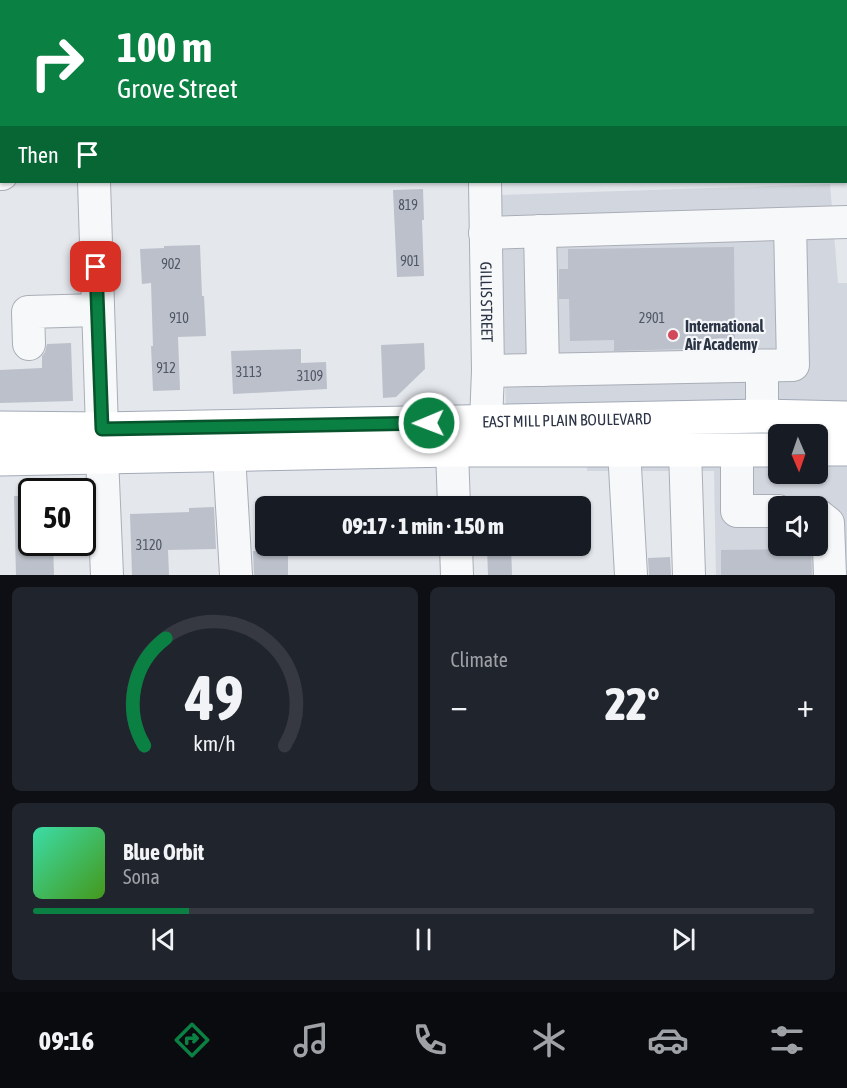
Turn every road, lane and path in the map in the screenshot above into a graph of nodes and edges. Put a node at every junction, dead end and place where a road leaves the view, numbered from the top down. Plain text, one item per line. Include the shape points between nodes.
1 (94, 183) edge
2 (484, 183) edge
3 (847, 222) edge
4 (789, 224) junction
5 (540, 231) junction
6 (485, 232) junction
7 (98, 310) junction
8 (29, 344) dead end
9 (762, 366) junction
10 (488, 370) junction
11 (543, 370) junction
12 (762, 416) junction
13 (847, 418) edge
14 (486, 422) junction
15 (0, 428) edge
16 (102, 443) junction
17 (624, 449) junction
18 (828, 449) edge
19 (847, 449) edge
20 (452, 450) junction
21 (685, 450) junction
22 (737, 450) junction
23 (768, 450) edge
24 (229, 455) junction
25 (0, 459) edge
26 (454, 496) edge
27 (768, 511) edge
28 (828, 523) edge
29 (456, 556) edge
30 (107, 575) edge
31 (236, 575) edge
32 (457, 575) edge
33 (631, 575) edge
34 (689, 575) edge
35 (830, 575) edge

1 - 7 street
2 - 6 street, GILLIS STREET
3 - 4 street
4 - 5 street
4 - 9 street via 793,365
5 - 6 street
5 - 11 street
6 - 10 street, GILLIS STREET
7 - 8 street via 28,312
7 - 16 street
9 - 11 street
9 - 12 street
10 - 11 street
10 - 14 street, GILLIS STREET
12 - 13 main road, EAST MILL PLAIN BOULEVARD
12 - 14 main road, EAST MILL PLAIN BOULEVARD
14 - 16 main road, EAST MILL PLAIN BOULEVARD
15 - 16 main road, EAST MILL PLAIN BOULEVARD
16 - 24 main road, EAST MILL PLAIN BOULEVARD
16 - 25 main road, EAST MILL PLAIN BOULEVARD
16 - 30 street
17 - 20 main road, EAST MILL PLAIN BOULEVARD
17 - 21 main road, EAST MILL PLAIN BOULEVARD
17 - 33 street
18 - 19 main road
20 - 24 main road, EAST MILL PLAIN BOULEVARD
20 - 26 street
21 - 22 main road, EAST MILL PLAIN BOULEVARD
21 - 34 street
22 - 23 main road, EAST MILL PLAIN BOULEVARD
22 - 27 street via 737,511
24 - 31 street
28 - 35 street
29 - 32 street

